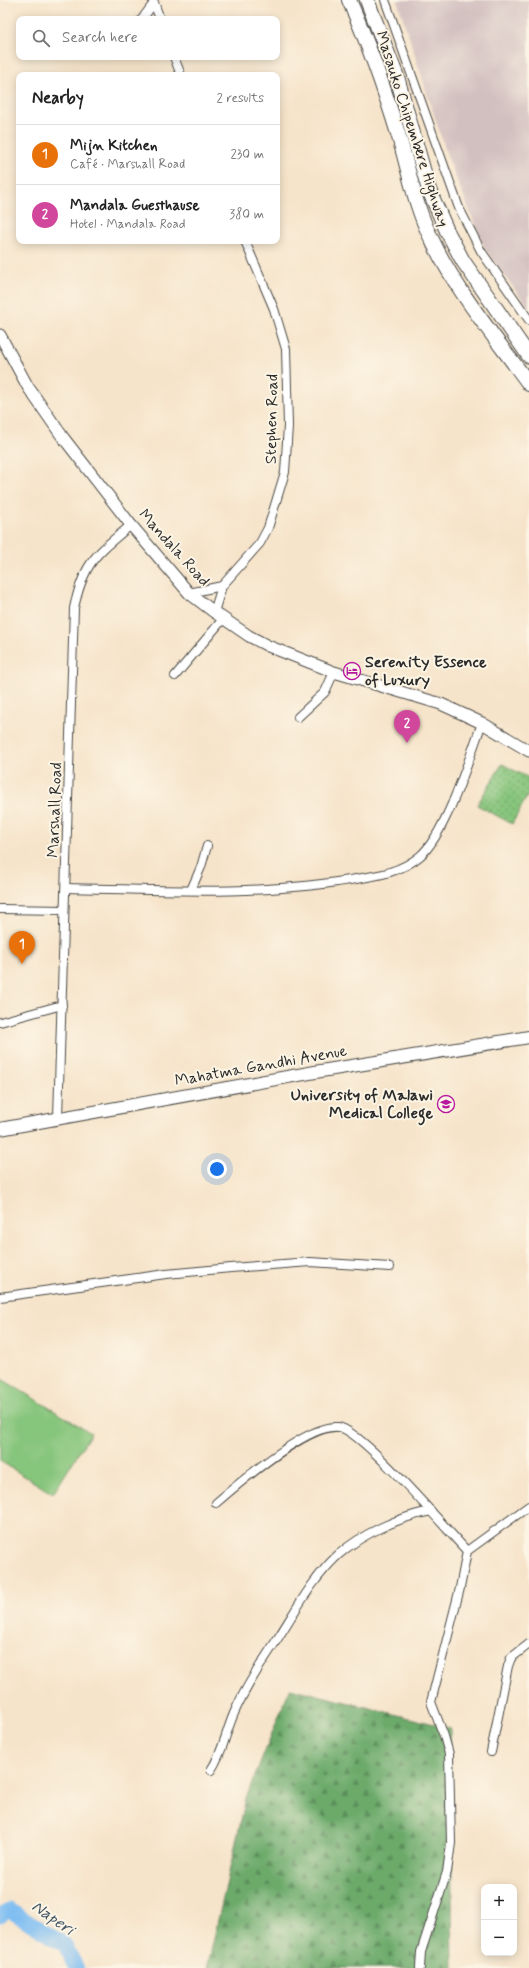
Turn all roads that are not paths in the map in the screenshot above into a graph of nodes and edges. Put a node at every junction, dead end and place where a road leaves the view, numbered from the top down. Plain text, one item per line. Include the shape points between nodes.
1 (349, 0) edge
2 (367, 0) edge
3 (385, 0) edge
4 (154, 2) edge
5 (144, 16) edge
6 (159, 16) edge
7 (175, 60) edge
8 (180, 72) edge
9 (246, 244) edge
10 (529, 320) edge
11 (0, 335) edge
12 (529, 356) edge
13 (529, 384) edge
14 (131, 525) junction
15 (222, 586) junction
16 (189, 593) junction
17 (214, 612) junction
18 (223, 619) junction
19 (334, 672) junction
20 (175, 676) dead end
21 (298, 717) dead end
22 (482, 723) junction
23 (529, 751) edge
24 (207, 846) dead end
25 (66, 888) junction
26 (191, 890) junction
27 (0, 909) edge
28 (64, 910) junction
29 (62, 1005) junction
30 (0, 1022) edge
31 (529, 1037) edge
32 (58, 1117) junction
33 (0, 1129) edge
34 (390, 1267) dead end
35 (0, 1297) edge
36 (216, 1504) dead end
37 (529, 1506) edge
38 (431, 1511) junction
39 (467, 1551) junction
40 (529, 1644) edge
41 (491, 1752) dead end
42 (211, 1770) dead end
43 (420, 1968) edge

1 - 13 highway, Masauko Chipembere Highway via 382,82 414,195 430,238 448,271
2 - 12 highway, Masauko Chipembere Highway via 397,77 430,190 444,225 463,261
3 - 10 street via 459,208 481,251
4 - 5 street
4 - 6 street
7 - 8 street
9 - 15 street, Stephen Road via 274,309 286,350 288,426 285,472 268,528 260,543
11 - 14 street, Mandala Road via 28,387 62,436
14 - 16 street, Mandala Road
14 - 25 street, Marshall Road via 89,563 81,578 74,608
15 - 16 street
15 - 17 street, Stephen Road
16 - 17 street, Mandala Road
17 - 18 street, Mandala Road
18 - 19 street, Mandala Road via 268,646
18 - 20 street
19 - 21 street via 325,692
19 - 22 street, Mandala Road via 441,704
22 - 23 street, Mandala Road
22 - 26 street via 450,806 434,839 421,856 404,868 380,875 280,890
24 - 26 street
25 - 26 street
25 - 28 street, Marshall Road
27 - 28 street
28 - 29 street, Marshall Road
29 - 30 street
29 - 32 street, Marshall Road
31 - 32 main road, Mahatma Gandhi Avenue
32 - 33 main road, Mahatma Gandhi Avenue
34 - 35 street via 310,1262 231,1268 166,1274
36 - 38 street via 263,1464 322,1429 340,1427 355,1435
37 - 39 street
38 - 39 street
38 - 42 street via 419,1513 377,1530 339,1554 324,1570 250,1682
39 - 43 street via 431,1702 449,1754 451,1843 447,1872 420,1952
40 - 41 street via 511,1658 508,1666

